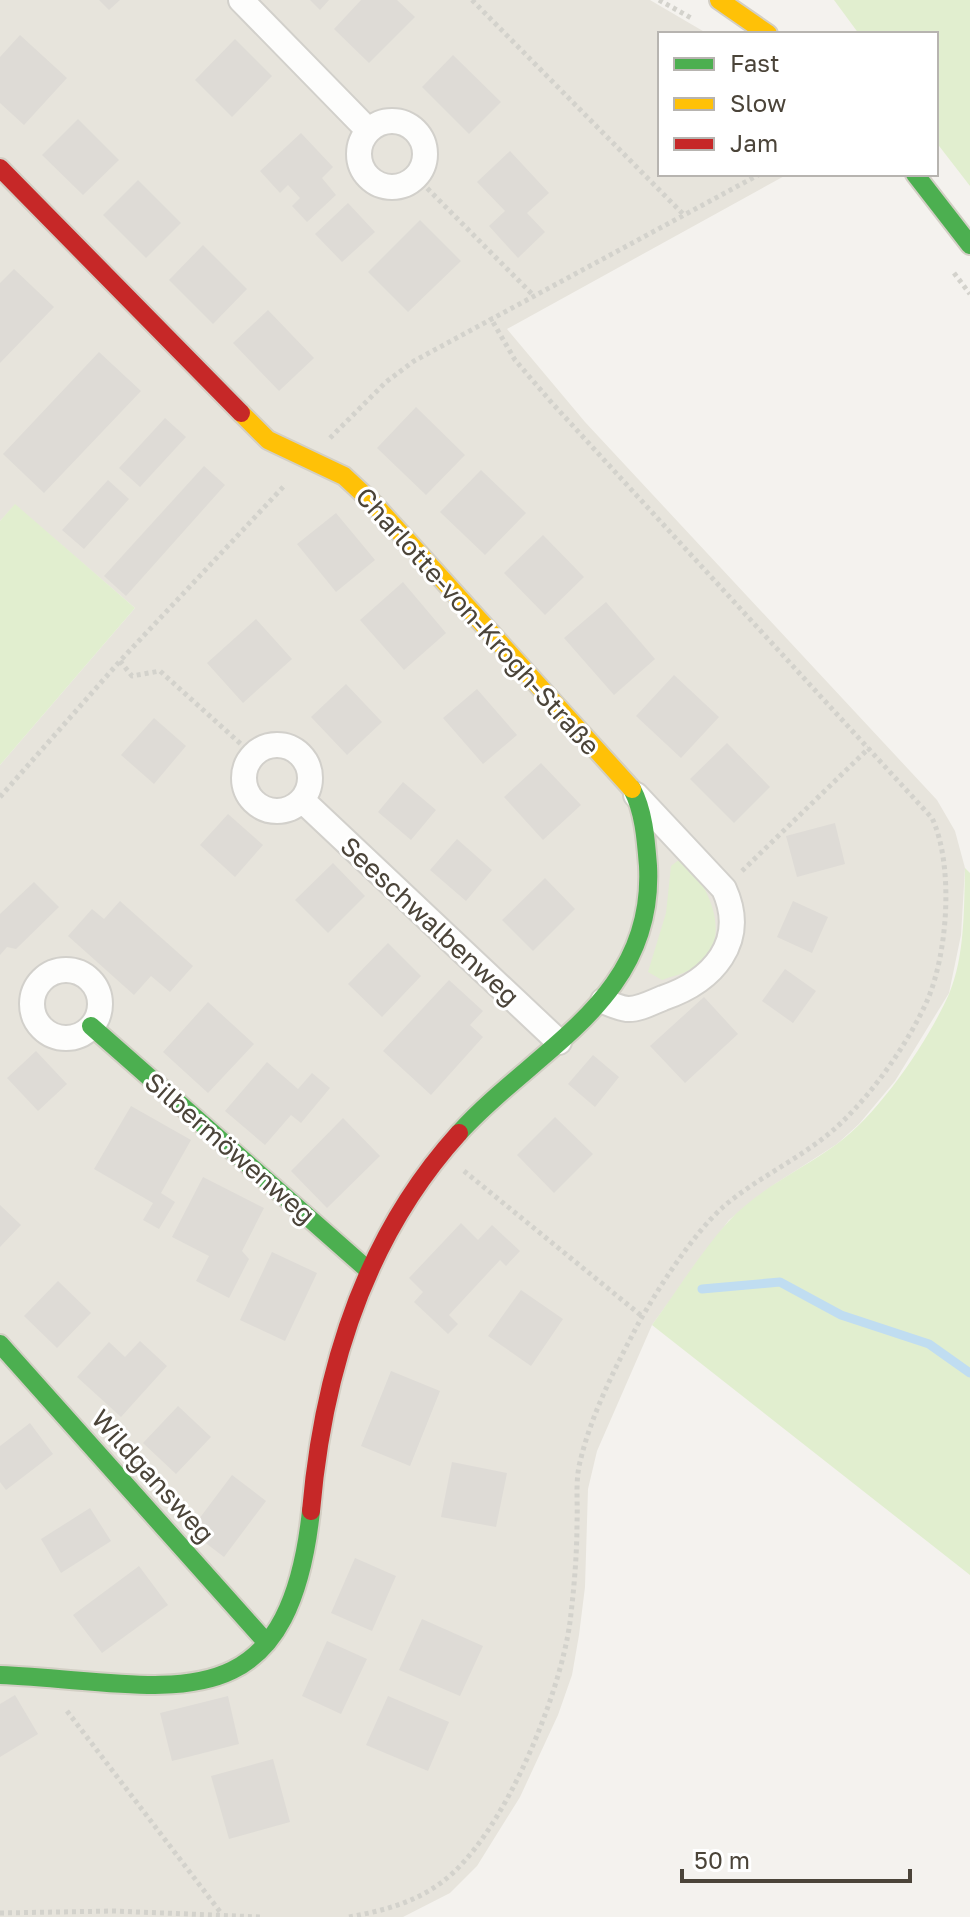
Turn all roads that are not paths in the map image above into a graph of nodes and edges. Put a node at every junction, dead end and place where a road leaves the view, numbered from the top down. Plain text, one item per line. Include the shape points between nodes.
1 (241, 0) edge
2 (719, 0) edge
3 (765, 32) edge
4 (368, 130) junction
5 (0, 168) edge
6 (917, 176) edge
7 (970, 245) edge
8 (635, 793) junction
9 (302, 800) junction
10 (603, 1001) junction
11 (91, 1026) dead end
12 (559, 1042) junction
13 (368, 1270) junction
14 (0, 1344) edge
15 (267, 1643) junction
16 (0, 1675) edge

1 - 4 street
2 - 3 street
4 - 4 street via 388,120 419,133 426,154 416,177 399,187 369,178 359,159
5 - 8 street, Charlotte-von-Krogh-Straße via 268,440 344,476 374,504
6 - 7 street
8 - 10 street via 648,899 638,936
8 - 10 street, Charlotte-von-Krogh-Straße via 724,889 732,923 725,956 701,981 629,1010
9 - 9 street via 272,811 253,801 244,781 253,755 276,745 297,752 310,780
9 - 12 street, Seeschwalbenweg
10 - 12 street
11 - 13 street, Silbermöwenweg
12 - 13 street via 491,1099 443,1152 397,1215
13 - 15 street via 340,1344 321,1418 302,1574 293,1603
14 - 15 street, Wildgansweg
15 - 16 street via 231,1672 177,1688

